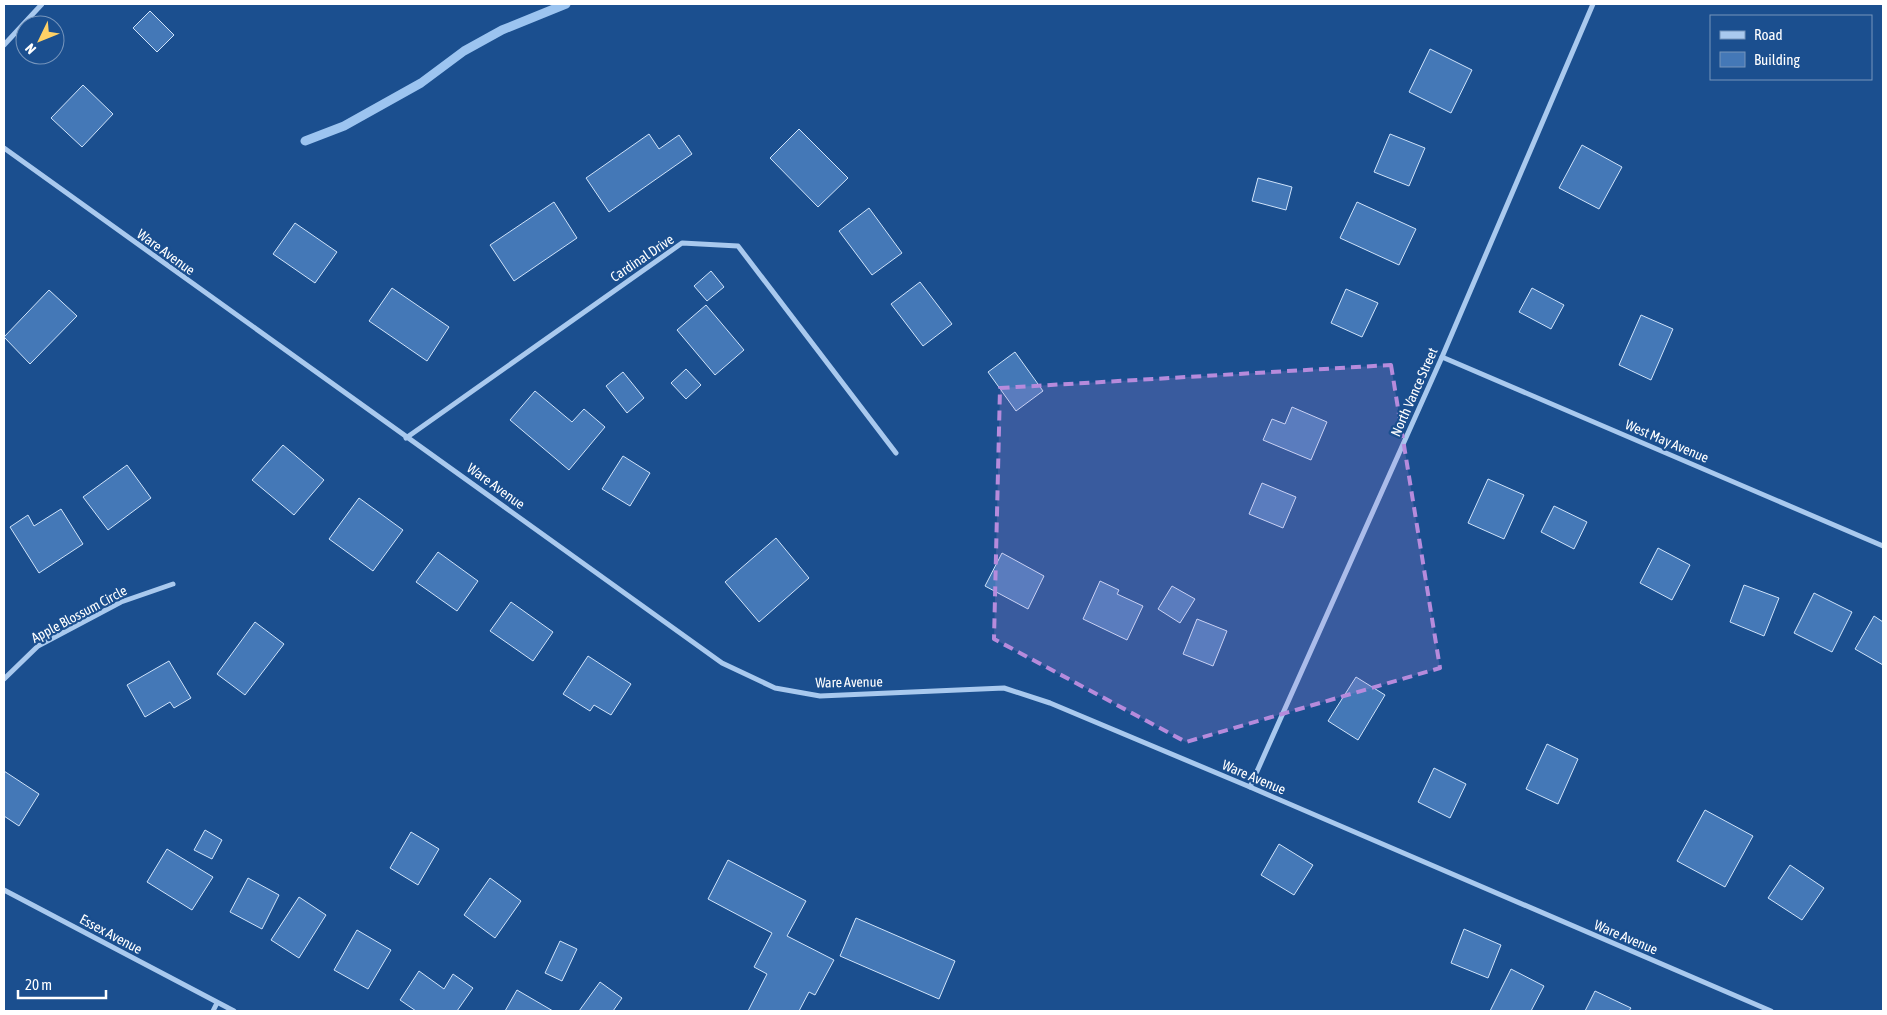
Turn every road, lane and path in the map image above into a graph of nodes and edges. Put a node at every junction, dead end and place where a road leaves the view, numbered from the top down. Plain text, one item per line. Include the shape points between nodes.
1 (42, 4) edge
2 (1593, 4) edge
3 (4, 45) edge
4 (4, 148) edge
5 (1442, 357) junction
6 (406, 438) junction
7 (896, 453) dead end
8 (1883, 546) edge
9 (173, 584) dead end
10 (4, 679) edge
11 (1250, 786) junction
12 (4, 890) edge
13 (217, 1003) junction
14 (213, 1011) edge
15 (234, 1011) edge
16 (1771, 1011) edge

1 - 3 street
2 - 5 street, North Vance Street
4 - 6 street, Ware Avenue
5 - 8 street, West May Avenue
5 - 11 street, North Vance Street
6 - 7 street, Cardinal Drive via 682,242 738,246
6 - 11 street, Ware Avenue via 460,473 722,663 775,688 820,696 1004,688 1050,703
9 - 10 street, Apple Blossum Circle via 121,602 38,646
11 - 16 street, Ware Avenue
12 - 13 street, Essex Avenue
13 - 14 street
13 - 15 street, Essex Avenue

